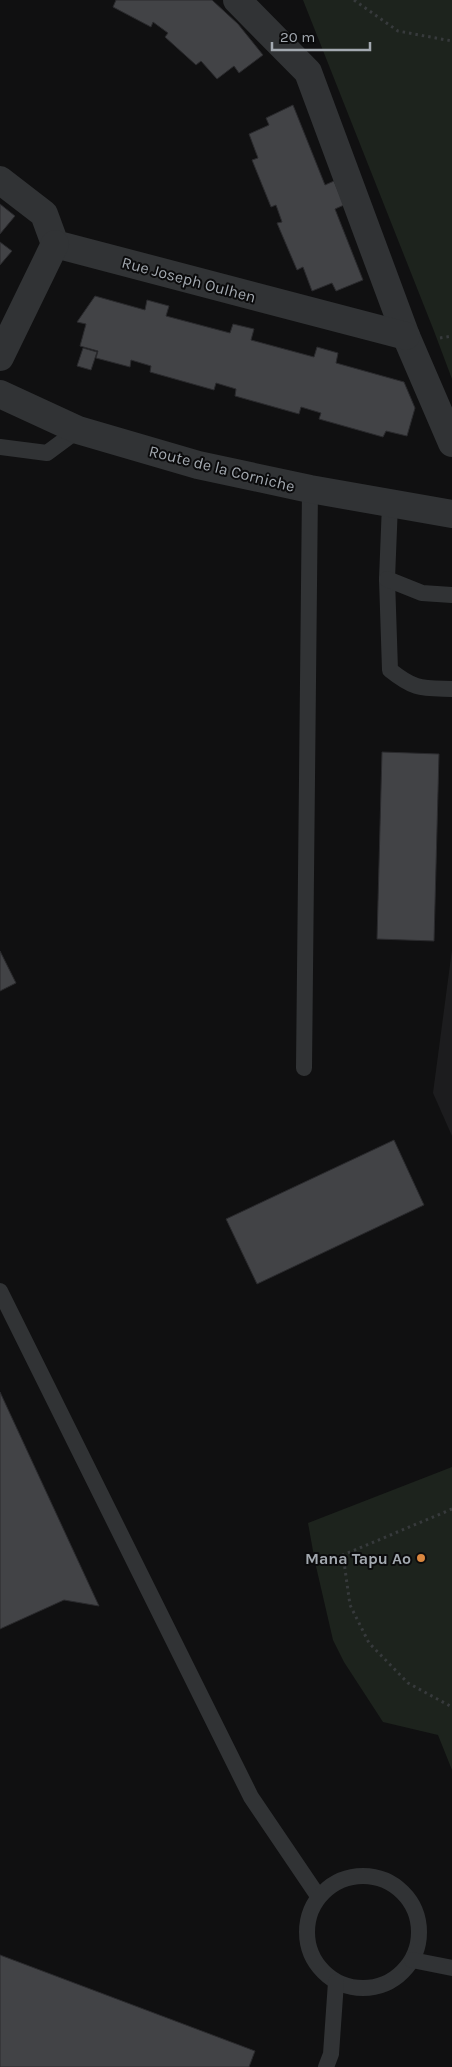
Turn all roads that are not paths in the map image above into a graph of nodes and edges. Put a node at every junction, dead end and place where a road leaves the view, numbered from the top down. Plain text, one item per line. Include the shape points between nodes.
1 (237, 0) edge
2 (0, 180) edge
3 (55, 244) junction
4 (406, 336) junction
5 (0, 357) edge
6 (0, 394) edge
7 (78, 430) junction
8 (452, 444) edge
9 (0, 447) edge
10 (310, 489) junction
11 (390, 504) junction
12 (452, 514) edge
13 (387, 579) junction
14 (452, 595) edge
15 (452, 689) edge
16 (304, 1068) dead end
17 (0, 1291) edge
18 (318, 1896) junction
19 (412, 1960) junction
20 (452, 1968) edge
21 (336, 1982) junction
22 (326, 2067) edge

1 - 4 street via 308,72
2 - 3 street via 44,214
3 - 4 street, Rue Joseph Oulhen
3 - 5 street
4 - 8 street
6 - 7 street, Route de la Corniche
7 - 9 lane via 47,453
7 - 10 street, Route de la Corniche via 198,465
10 - 11 street, Route de la Corniche
10 - 16 lane
11 - 12 street, Route de la Corniche
11 - 13 lane
13 - 14 lane via 422,593
13 - 15 lane via 390,670 407,683 421,688
17 - 18 lane via 251,1797
18 - 19 lane via 331,1884 349,1876 368,1875 388,1880 404,1892 418,1922 419,1942
18 - 21 lane via 309,1912 306,1932 310,1952 319,1969
19 - 20 lane
19 - 21 lane via 393,1980 374,1988 355,1988
21 - 22 lane

